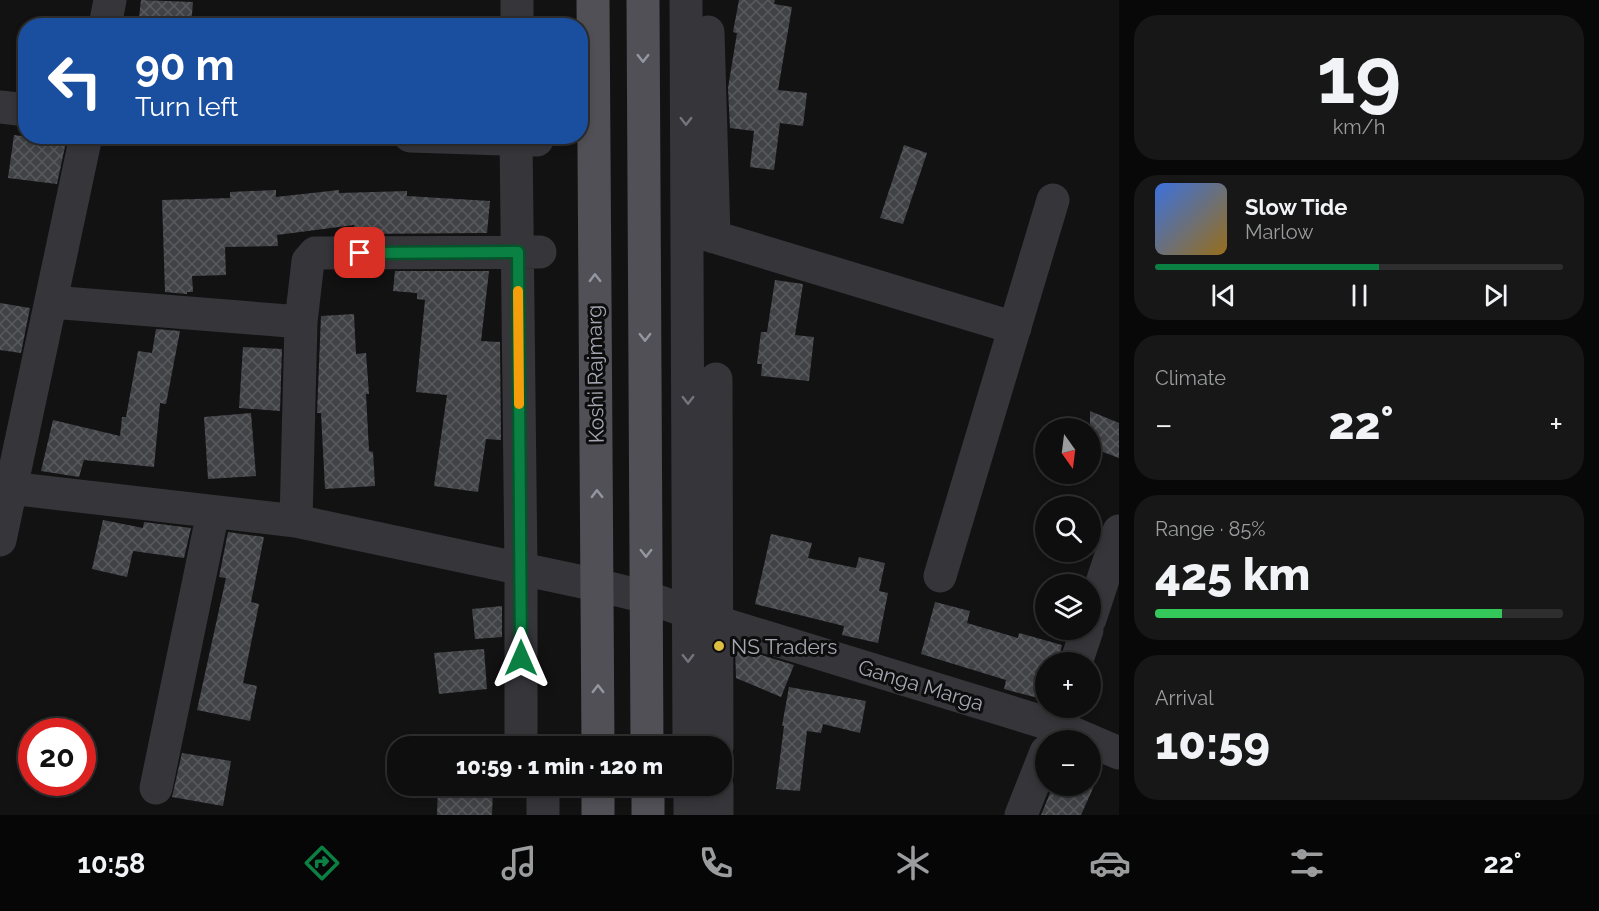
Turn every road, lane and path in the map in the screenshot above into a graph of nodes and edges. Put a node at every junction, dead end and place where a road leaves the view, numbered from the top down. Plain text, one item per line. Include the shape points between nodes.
1 (110, 0) edge
2 (517, 0) edge
3 (539, 0) edge
4 (593, 0) edge
5 (643, 0) edge
6 (686, 0) edge
7 (708, 0) edge
8 (107, 18) edge
9 (517, 18) edge
10 (539, 18) edge
11 (0, 107) edge
12 (18, 109) edge
13 (84, 144) edge
14 (527, 144) edge
15 (1053, 200) dead end
16 (701, 233) junction
17 (529, 252) junction
18 (51, 302) junction
19 (301, 322) junction
20 (1015, 328) junction
21 (716, 379) dead end
22 (5, 488) edge
23 (213, 512) junction
24 (296, 521) junction
25 (1119, 531) edge
26 (0, 540) edge
27 (1114, 566) edge
28 (532, 571) junction
29 (940, 576) dead end
30 (597, 585) junction
31 (1101, 595) edge
32 (646, 597) junction
33 (703, 616) junction
34 (1047, 730) edge
35 (522, 736) edge
36 (542, 736) edge
37 (598, 736) edge
38 (647, 736) edge
39 (690, 736) edge
40 (716, 736) edge
41 (1101, 747) edge
42 (1119, 753) edge
43 (1035, 779) edge
44 (156, 788) dead end
45 (520, 796) edge
46 (543, 796) edge
47 (598, 796) edge
48 (648, 796) edge
49 (690, 796) edge
50 (717, 796) edge
51 (520, 815) edge
52 (543, 815) edge
53 (598, 815) edge
54 (648, 815) edge
55 (690, 815) edge
56 (717, 815) edge
57 (1021, 815) edge

1 - 8 street
2 - 9 street
3 - 10 street
30 -> 4 main road, Koshi Rajmarg
5 -> 32 main road
6 -> 16 street
7 - 16 street
11 - 12 street
13 - 18 street
14 - 17 street
15 - 20 street
16 - 20 street
16 -> 33 street
17 - 19 street via 315,254 308,261
17 - 28 street
18 - 19 street
18 - 22 street
19 - 24 street
20 - 29 street
21 - 33 street
22 - 23 street, Ganga Marga
22 - 26 street
23 - 24 street, Ganga Marga
23 - 44 street
24 - 28 street, Ganga Marga
25 - 27 street
27 - 31 street
28 - 30 street, Ganga Marga
28 - 35 street
28 - 36 street
30 - 32 street, Ganga Marga
37 -> 30 main road, Koshi Rajmarg
32 - 33 street, Ganga Marga
32 - 38 main road
33 - 34 street, Ganga Marga
33 -> 39 street
33 - 40 street
41 - 42 street, Ganga Marga
43 - 57 street
45 - 51 street
46 - 52 street
47 - 53 main road
48 - 54 main road
49 - 55 street
50 - 56 street

